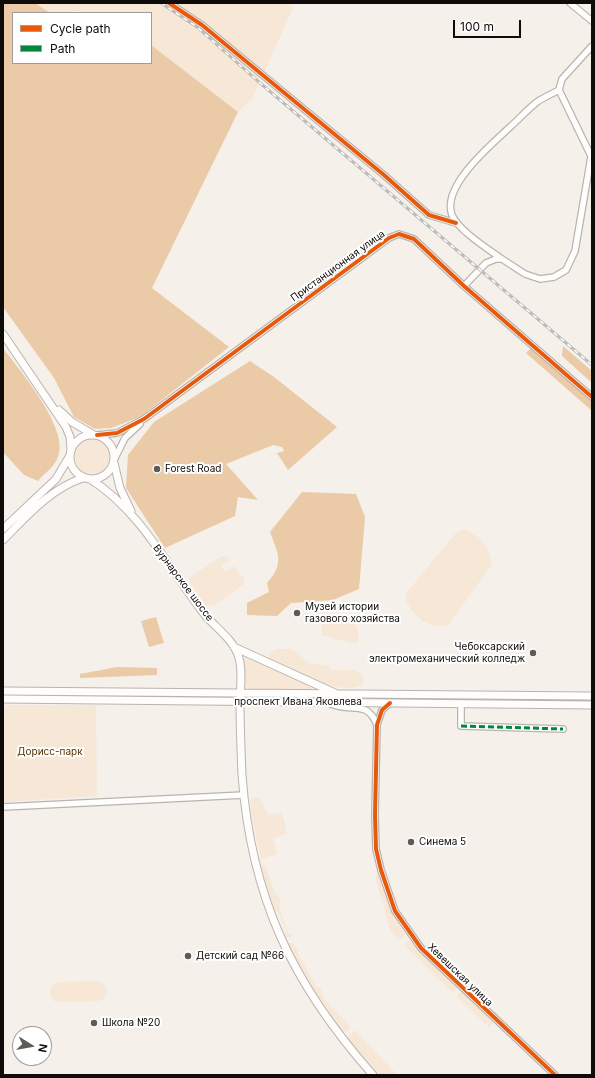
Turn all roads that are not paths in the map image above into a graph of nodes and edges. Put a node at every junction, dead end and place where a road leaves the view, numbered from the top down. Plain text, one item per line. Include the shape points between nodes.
1 (169, 3) edge
2 (570, 3) edge
3 (592, 21) edge
4 (592, 46) edge
5 (559, 90) junction
6 (592, 158) edge
7 (592, 180) edge
8 (587, 187) junction
9 (456, 223) junction
10 (494, 254) junction
11 (502, 259) junction
12 (491, 260) junction
13 (464, 286) junction
14 (3, 334) edge
15 (592, 397) edge
16 (50, 400) junction
17 (144, 419) junction
18 (96, 435) junction
19 (71, 453) junction
20 (114, 460) junction
21 (87, 478) junction
22 (135, 518) junction
23 (4, 528) edge
24 (11, 532) junction
25 (3, 540) edge
26 (234, 646) junction
27 (3, 691) edge
28 (240, 694) junction
29 (339, 695) junction
30 (592, 696) edge
31 (3, 699) edge
32 (240, 702) junction
33 (329, 703) junction
34 (390, 703) junction
35 (461, 704) junction
36 (592, 706) edge
37 (378, 725) junction
38 (563, 728) dead end
39 (244, 795) junction
40 (3, 807) edge
41 (373, 1075) edge
42 (555, 1075) edge

1 - 9 street via 202,25 429,215
2 - 3 street
4 - 5 street via 562,79
5 - 6 street
5 - 9 street via 537,102 486,149 464,174 457,184 450,205
6 - 8 street
7 - 8 street
8 - 11 street via 573,258 562,274 547,279 533,278
9 - 10 street
10 - 11 street
10 - 12 street
11 - 12 street
12 - 13 street
13 - 15 street, Пристанционная улица
13 - 17 street, Пристанционная улица via 414,239 402,234 394,235
14 - 16 main road
16 - 18 main road via 72,422
16 - 19 main road via 70,437
17 - 18 street, Пристанционная улица via 117,433
17 - 20 street, Пристанционная улица via 125,438
18 - 19 main road via 88,435 78,440
18 - 20 main road via 109,441 113,446
19 - 21 main road via 73,468
19 - 23 main road via 56,479
20 - 21 main road via 107,474 97,479
20 - 22 main road, Вурнарское шоссе via 120,488
21 - 22 main road, Вурнарское шоссе via 117,498
21 - 24 main road via 67,484 56,491
22 - 26 main road, Вурнарское шоссе via 206,616
23 - 24 main road
24 - 25 main road
26 - 28 main road via 240,664
26 - 29 main road
27 - 28 main road, проспект Ивана Яковлева
28 - 29 main road, проспект Ивана Яковлева
28 - 32 main road
29 - 30 main road, проспект Ивана Яковлева
31 - 32 main road, проспект Ивана Яковлева
32 - 33 main road, проспект Ивана Яковлева
32 - 39 main road
33 - 34 main road, проспект Ивана Яковлева
33 - 37 street via 344,708 367,709
34 - 35 main road, проспект Ивана Яковлева
34 - 37 street via 382,710
35 - 36 main road, проспект Ивана Яковлева
35 - 38 street via 461,726
37 - 42 street, Хевешская улица via 376,848 395,911 434,962
39 - 40 street
39 - 41 main road via 249,832 261,882 283,944 324,1014

